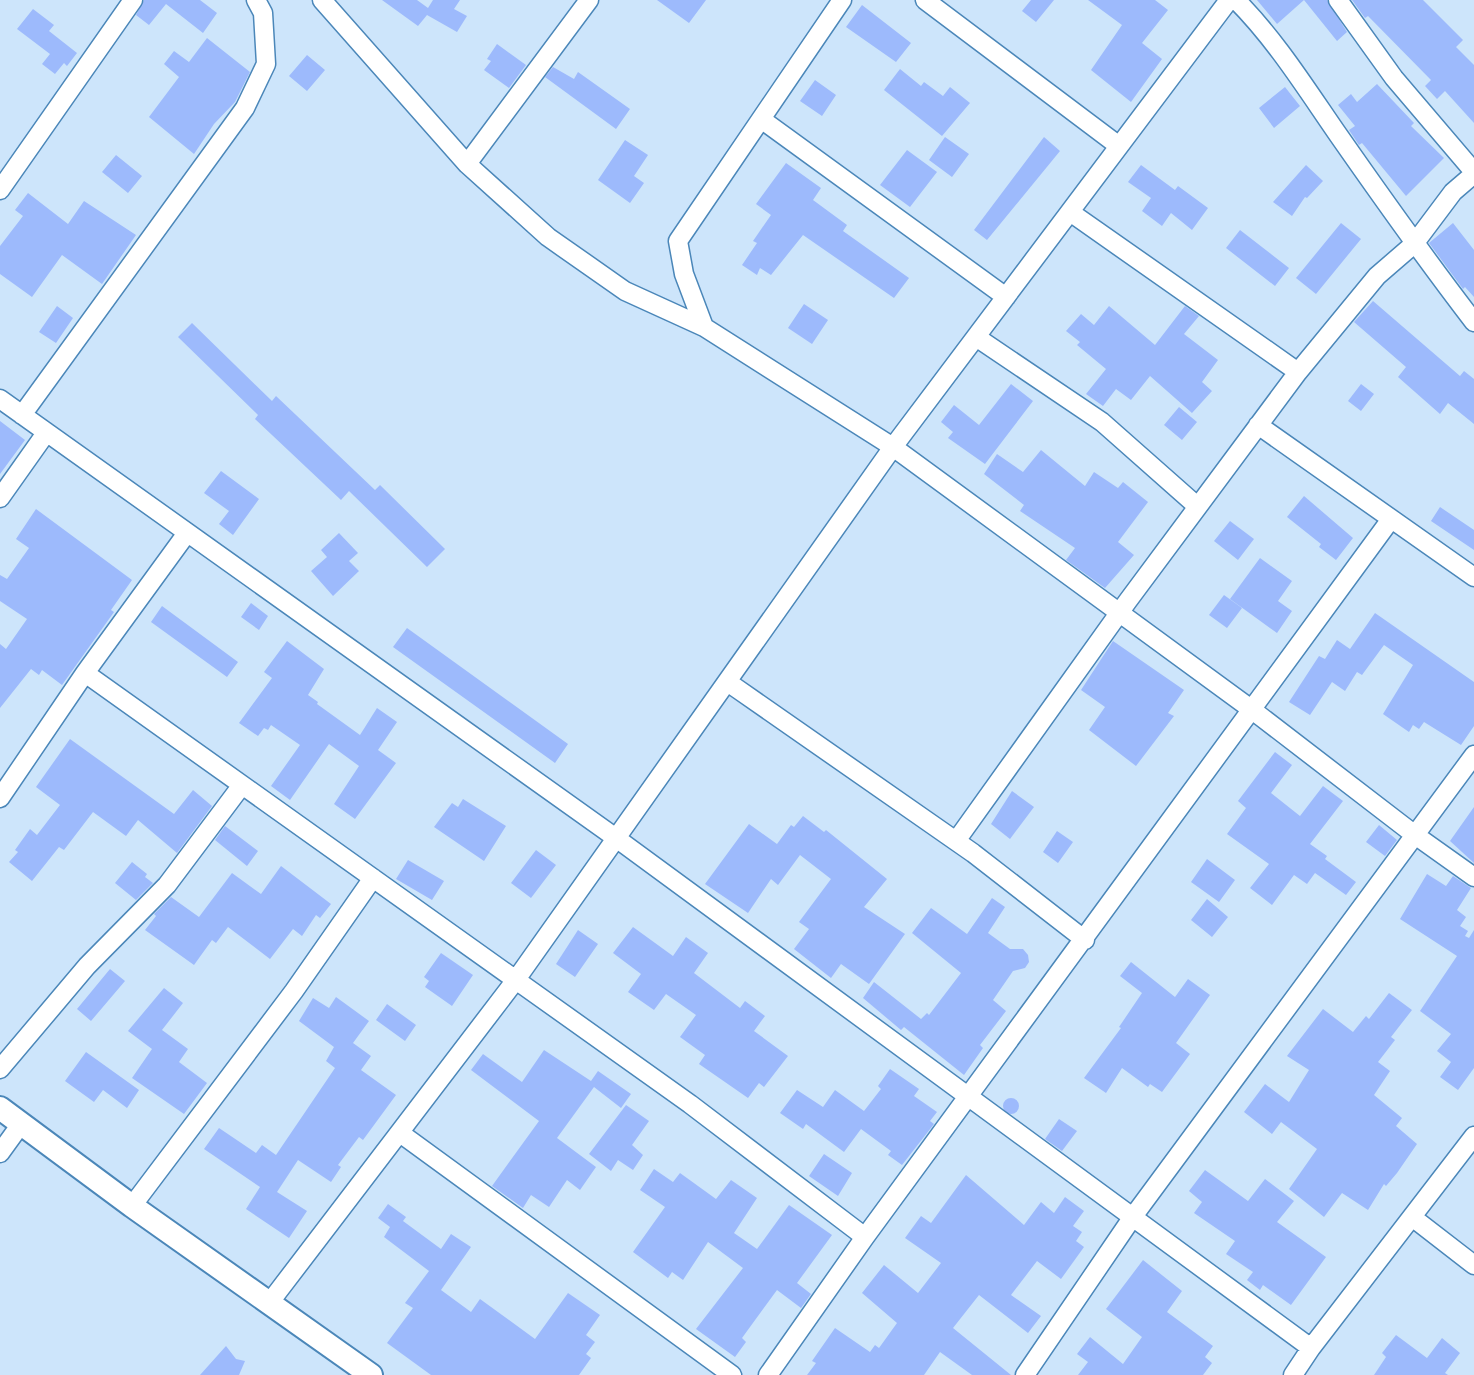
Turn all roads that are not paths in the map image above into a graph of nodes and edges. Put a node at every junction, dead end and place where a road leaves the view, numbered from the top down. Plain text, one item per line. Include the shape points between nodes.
1 (133, 0) edge
2 (256, 0) edge
3 (322, 0) edge
4 (589, 0) edge
5 (842, 0) edge
6 (925, 0) edge
7 (1229, 0) edge
8 (1236, 0) edge
9 (1338, 0) edge
10 (761, 119) junction
11 (1119, 146) junction
12 (468, 164) junction
13 (1474, 173) edge
14 (0, 190) edge
15 (1070, 212) junction
16 (1414, 244) junction
17 (1006, 297) junction
18 (1474, 322) edge
19 (705, 327) junction
20 (976, 337) junction
21 (1298, 372) junction
22 (0, 399) edge
23 (22, 415) junction
24 (1258, 425) junction
25 (46, 433) junction
26 (893, 447) junction
27 (0, 498) edge
28 (1197, 506) junction
29 (1391, 519) junction
30 (187, 533) junction
31 (1474, 577) edge
32 (1119, 614) junction
33 (85, 674) junction
34 (729, 683) junction
35 (1251, 709) junction
36 (1474, 755) edge
37 (242, 784) junction
38 (0, 798) edge
39 (1415, 835) junction
40 (616, 838) junction
41 (956, 842) junction
42 (1474, 877) edge
43 (373, 878) junction
44 (1085, 940) junction
45 (515, 981) junction
46 (0, 1069) edge
47 (969, 1099) junction
48 (0, 1108) edge
49 (21, 1124) junction
50 (400, 1133) junction
51 (1474, 1136) edge
52 (0, 1152) edge
53 (132, 1206) junction
54 (1412, 1217) junction
55 (1132, 1218) junction
56 (865, 1238) junction
57 (1474, 1265) edge
58 (270, 1302) junction
59 (1311, 1348) junction
60 (370, 1375) edge
61 (732, 1375) edge
62 (768, 1375) edge
63 (1025, 1375) edge
64 (1293, 1375) edge

1 - 14 street
2 - 23 street via 263,13 266,64 245,108
3 - 12 street
4 - 12 street
5 - 10 street
6 - 11 street
7 - 11 street
8 - 16 street via 1292,68
9 - 13 street via 1394,78
10 - 17 street
10 - 19 street via 678,241 684,274
11 - 15 street
12 - 19 street via 548,237 625,291
13 - 16 street via 1453,192
15 - 17 street
15 - 21 street
16 - 18 street
16 - 21 street via 1377,276
17 - 20 street
19 - 26 street
20 - 26 street
20 - 28 street via 1102,422
21 - 24 street
22 - 23 street
23 - 25 street
24 - 28 street
24 - 29 street
25 - 27 street
25 - 30 street
26 - 32 street
26 - 34 street
28 - 32 street
29 - 31 street
29 - 35 street
30 - 33 street
30 - 40 street
32 - 35 street
32 - 41 street
33 - 37 street
33 - 38 street
34 - 40 street
34 - 41 street
35 - 39 street
35 - 44 street
36 - 39 street
37 - 43 street
37 - 46 street via 167,885 87,966
39 - 42 street
39 - 55 street
40 - 45 street
40 - 47 street
41 - 44 street
43 - 45 street
43 - 53 street via 294,991
44 - 47 street
45 - 50 street
45 - 56 street via 690,1104
47 - 55 street
47 - 56 street
48 - 49 street
49 - 52 street
49 - 53 street
50 - 58 street
50 - 61 street
51 - 54 street
53 - 58 street
54 - 57 street
54 - 59 street
55 - 59 street
55 - 63 street
56 - 62 street
58 - 60 street
59 - 64 street

